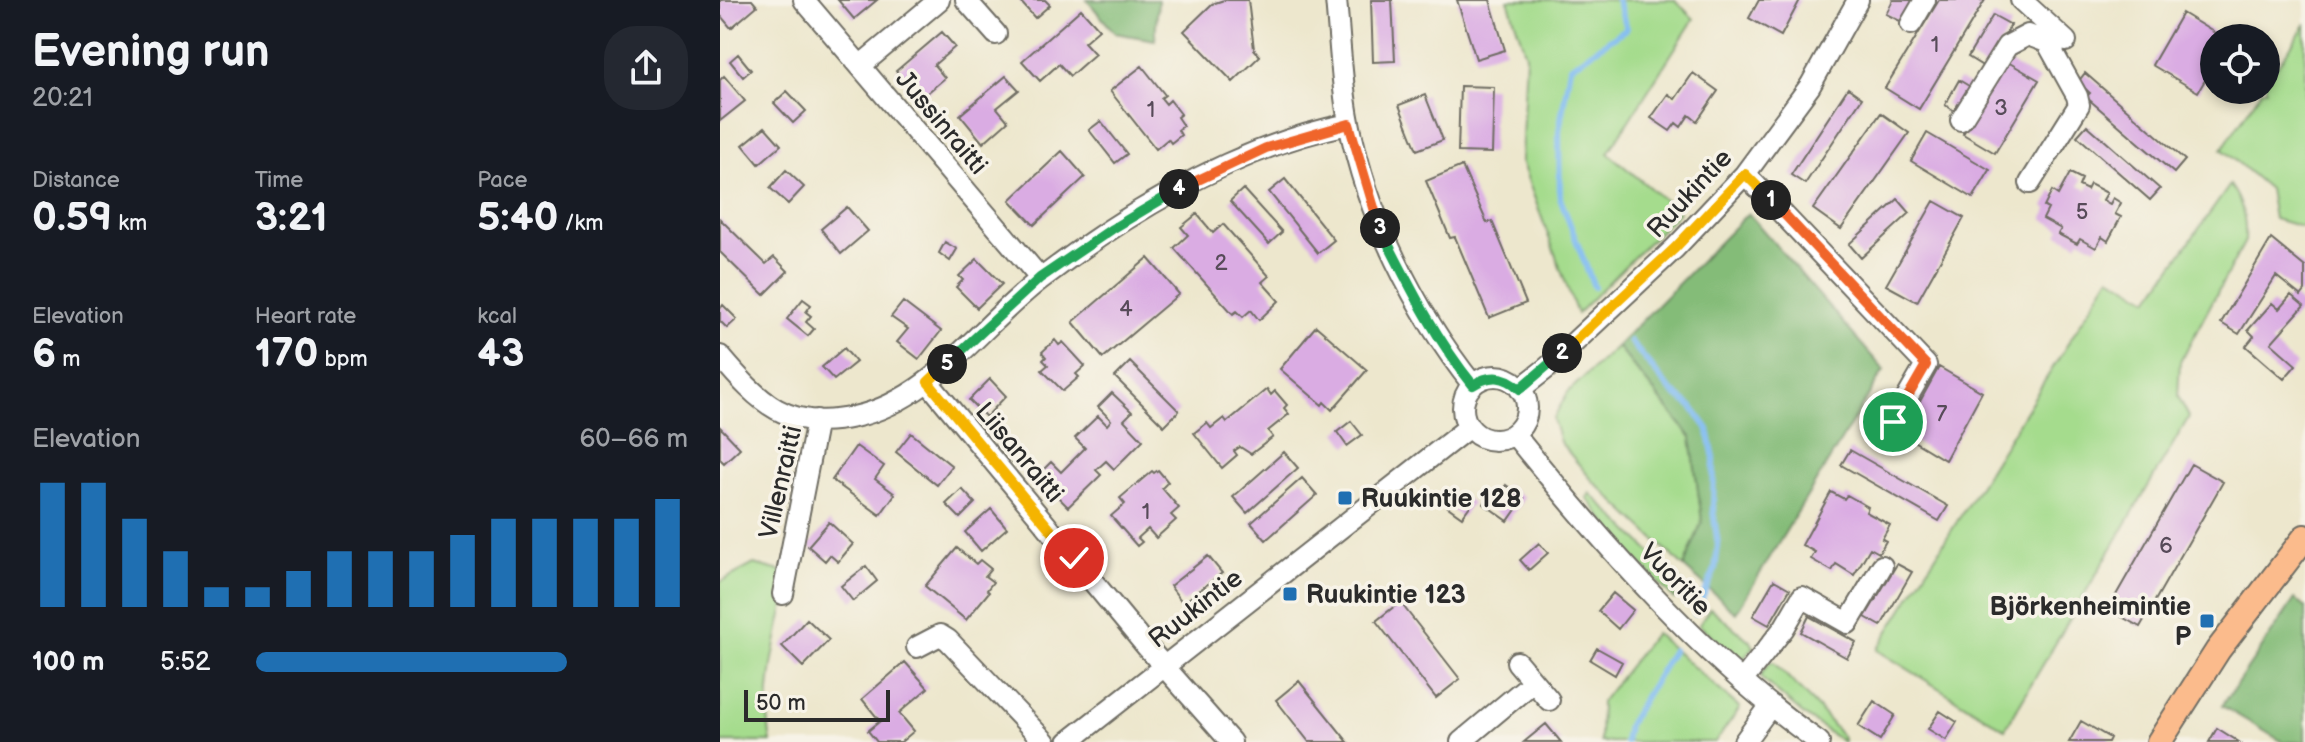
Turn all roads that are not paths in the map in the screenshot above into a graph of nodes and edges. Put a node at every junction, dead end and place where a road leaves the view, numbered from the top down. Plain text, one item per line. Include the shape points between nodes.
1 (804, 0) edge
2 (939, 0) edge
3 (966, 0) edge
4 (1336, 0) edge
5 (1858, 0) edge
6 (1925, 0) edge
7 (2021, 0) edge
8 (1911, 24) dead end
9 (996, 34) dead end
10 (2057, 39) junction
11 (860, 66) junction
12 (1961, 120) dead end
13 (1349, 124) junction
14 (1745, 174) junction
15 (2030, 183) dead end
16 (1040, 278) junction
17 (720, 356) edge
18 (928, 382) junction
19 (1473, 385) junction
20 (1520, 389) junction
21 (817, 420) junction
22 (1893, 422) dead end
23 (1469, 427) junction
24 (1514, 434) junction
25 (2305, 537) edge
26 (1882, 566) dead end
27 (783, 594) dead end
28 (917, 647) dead end
29 (1517, 662) dead end
30 (1164, 665) junction
31 (1743, 680) junction
32 (1533, 682) junction
33 (1549, 700) dead end
34 (1771, 705) junction
35 (1045, 742) edge
36 (1068, 742) edge
37 (1231, 742) edge
38 (1461, 742) edge
39 (1744, 742) edge
40 (1819, 742) edge
41 (2159, 742) edge

1 - 11 street, Jussinraitti
2 - 11 street
3 - 9 street
4 - 13 street
5 - 14 street, Ruukintie via 1810,86
6 - 8 street
7 - 10 street
10 - 12 street via 2028,35 2007,46
10 - 15 street via 2079,105
11 - 16 street, Jussinraitti
13 - 16 street, Villenraitti via 1266,148 1186,185
13 - 19 street via 1379,227 1426,318
14 - 20 street, Ruukintie via 1675,248
14 - 22 street via 1926,365
16 - 18 street, Villenraitti
17 - 21 street via 770,407
18 - 21 street, Villenraitti via 853,417
18 - 30 street, Liisanraitti
19 - 20 street via 1492,377
19 - 23 street via 1463,410
20 - 24 street via 1525,418
21 - 27 street, Villenraitti
23 - 24 street via 1485,439
23 - 30 street, Ruukintie
24 - 31 street, Vuoritie via 1642,584
25 - 41 main road via 2218,650
26 - 31 street via 1848,623 1802,597
28 - 35 street via 940,635 948,640
29 - 32 street
30 - 36 street, Ruukintie
30 - 37 street, Liisanraitti
31 - 34 street, Vuoritie
32 - 33 street
32 - 38 street
34 - 39 street
34 - 40 street, Vuoritie

